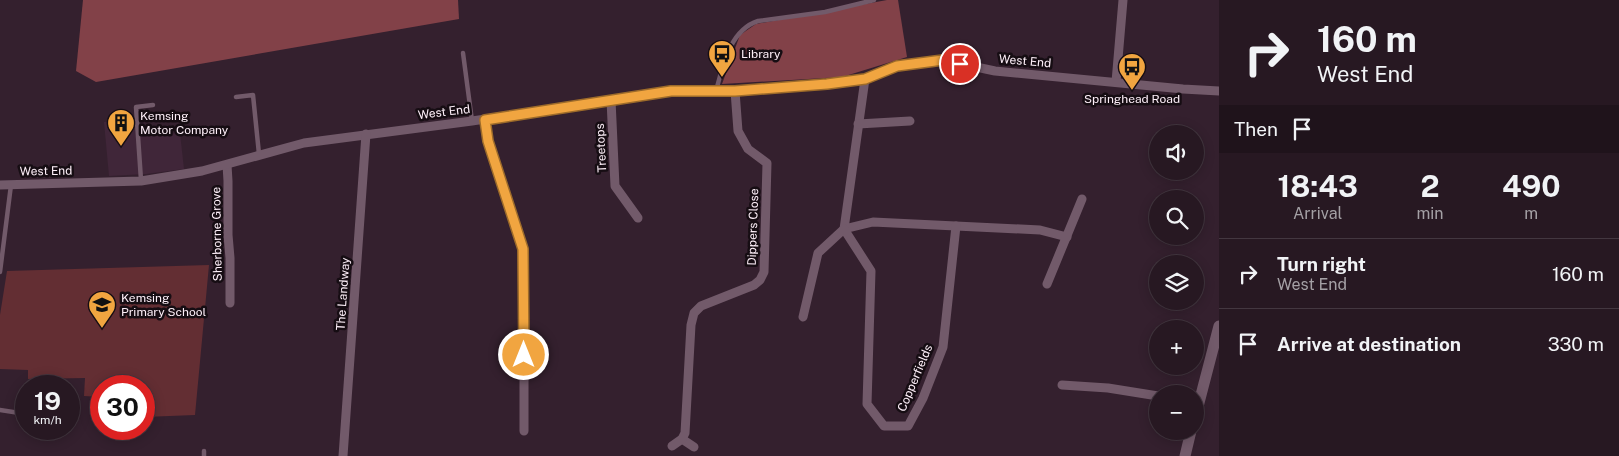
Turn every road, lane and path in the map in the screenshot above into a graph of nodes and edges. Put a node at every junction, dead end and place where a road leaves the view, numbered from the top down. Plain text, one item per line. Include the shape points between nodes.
1 (874, 0) edge
2 (1124, 0) edge
3 (463, 53) dead end
4 (865, 79) junction
5 (1116, 82) junction
6 (716, 91) junction
7 (735, 91) junction
8 (1219, 91) edge
9 (236, 96) dead end
10 (611, 100) junction
11 (153, 105) dead end
12 (485, 120) junction
13 (472, 121) junction
14 (910, 121) dead end
15 (858, 124) junction
16 (366, 134) junction
17 (259, 154) junction
18 (226, 165) junction
19 (142, 181) junction
20 (0, 185) edge
21 (11, 185) junction
22 (1082, 199) dead end
23 (638, 218) dead end
24 (956, 226) junction
25 (844, 229) junction
26 (1067, 237) junction
27 (0, 272) edge
28 (1047, 284) dead end
29 (230, 303) dead end
30 (803, 317) dead end
31 (1219, 326) edge
32 (1062, 385) dead end
33 (1202, 385) edge
34 (1149, 395) edge
35 (0, 410) edge
36 (15, 412) edge
37 (524, 431) dead end
38 (682, 439) junction
39 (1189, 440) edge
40 (672, 446) dead end
41 (694, 447) dead end
42 (343, 456) edge
43 (1185, 456) edge

1 - 6 lane via 748,25 736,36 730,48
2 - 5 street
3 - 13 lane
4 - 5 street, West End via 897,66 943,60 995,71
4 - 7 street, West End
4 - 15 street
5 - 8 street, West End
6 - 7 street, West End
6 - 10 street, West End via 671,91
7 - 38 street, Dippers Close via 738,131 748,149 767,163 764,272 754,286 701,306 694,313
9 - 17 lane via 253,95
10 - 12 street, West End
10 - 23 street, Treetops via 615,186
11 - 19 lane via 136,107
12 - 13 street, West End
12 - 37 street via 488,141 523,249
13 - 16 street, West End
14 - 15 street
15 - 25 street
16 - 17 street, West End via 304,142
16 - 42 street, The Landway
17 - 18 street, West End
18 - 19 street, West End
18 - 29 street, Sherborne Grove
19 - 21 street, West End
20 - 21 street, West End
21 - 27 lane
22 - 26 street
24 - 25 street via 874,222
24 - 25 street, Copperfields via 943,347 908,426 884,426 867,404 871,271
24 - 26 street via 1040,230
25 - 30 street via 818,253
26 - 28 street
31 - 33 street
32 - 34 street
35 - 36 lane
38 - 40 street
38 - 41 street
39 - 43 street

